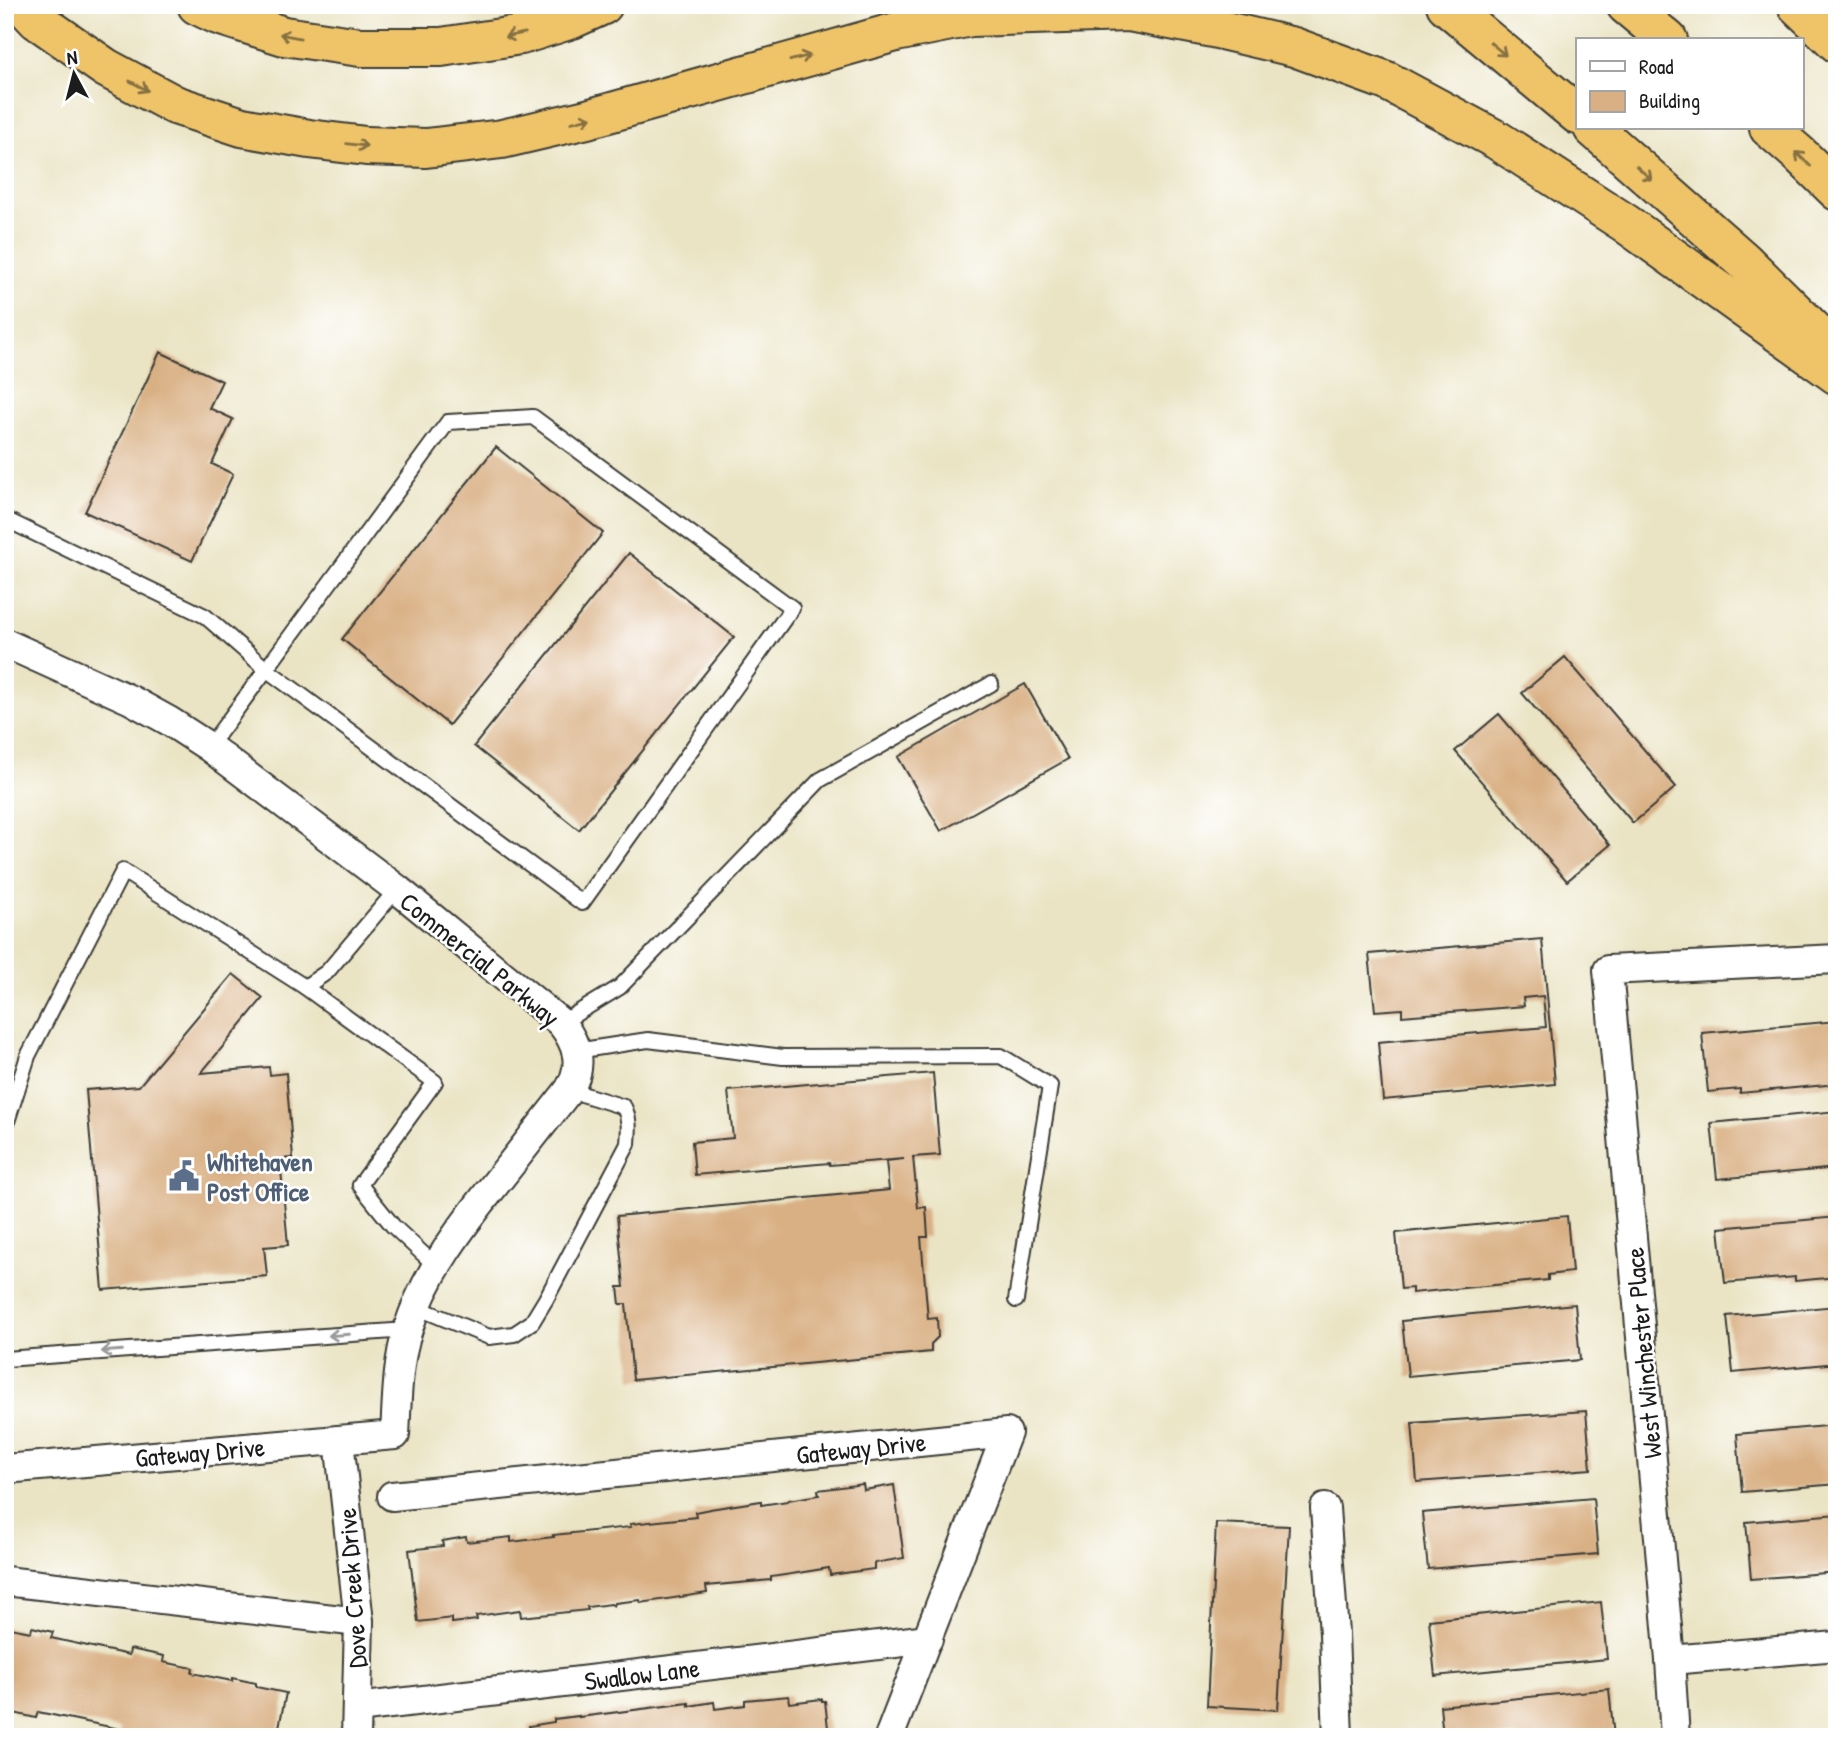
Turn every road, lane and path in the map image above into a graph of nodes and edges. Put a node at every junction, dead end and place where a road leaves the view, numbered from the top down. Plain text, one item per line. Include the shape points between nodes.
1 (23, 5) edge
2 (197, 5) edge
3 (603, 5) edge
4 (1446, 5) edge
5 (1626, 5) edge
6 (1797, 5) edge
7 (1828, 5) edge
8 (1837, 18) edge
9 (1666, 38) edge
10 (1837, 43) edge
11 (1576, 113) edge
12 (1595, 130) edge
13 (1771, 130) edge
14 (1837, 191) edge
15 (1837, 352) edge
16 (1837, 375) edge
17 (5, 519) edge
18 (5, 643) edge
19 (266, 669) junction
20 (991, 684) dead end
21 (209, 747) junction
22 (397, 890) junction
23 (1837, 959) edge
24 (305, 988) junction
25 (561, 1023) junction
26 (576, 1051) junction
27 (569, 1090) junction
28 (5, 1128) edge
29 (436, 1266) junction
30 (1016, 1300) dead end
31 (412, 1318) junction
32 (5, 1359) edge
33 (395, 1435) joint
34 (339, 1440) junction
35 (5, 1469) edge
36 (392, 1496) dead end
37 (1325, 1508) dead end
38 (5, 1581) edge
39 (359, 1622) junction
40 (928, 1639) junction
41 (1837, 1646) edge
42 (1670, 1660) junction
43 (357, 1708) junction
44 (356, 1737) edge
45 (889, 1737) edge
46 (1338, 1737) edge
47 (1675, 1737) edge

1 -> 16 highway via 106,68 174,105 242,127 309,139 426,148 502,139 587,119 896,32 971,18 1129,12 1213,28 1294,47 1387,81 1497,140 1625,223
3 -> 2 highway via 521,35 441,47 360,47 284,36
4 -> 11 highway
5 - 9 highway
6 - 10 highway
7 - 8 highway
12 -> 15 highway via 1744,261
14 -> 13 highway
17 - 19 lane via 205,616
18 - 21 street, Commercial Parkway via 131,700
19 - 19 lane via 448,422 533,417 792,608 582,903
19 - 21 lane
20 - 25 lane via 820,780 620,987
21 - 22 street, Commercial Parkway
22 - 24 lane via 327,972
22 - 25 street, Commercial Parkway
23 - 42 street, West Winchester Place via 1608,970
24 - 28 lane via 123,871 28,1056
24 - 29 lane via 435,1082 359,1185 393,1226
25 - 26 street, Commercial Parkway
26 - 27 street, Commercial Parkway via 578,1065
26 - 30 lane via 648,1040 783,1057 1001,1056 1050,1086
27 - 29 street, Commercial Parkway
27 - 31 lane via 624,1107 628,1143 532,1322 514,1334 489,1336
29 - 31 street, Commercial Parkway
31 -> 32 lane
31 - 33 street, Commercial Parkway via 400,1366
33 - 34 street, Gateway Drive
34 - 35 street, Gateway Drive
34 - 39 street, Dove Creek Drive
36 - 40 street, Gateway Drive via 1007,1433
37 - 46 street
38 - 39 street
39 - 43 street, Dove Creek Drive
40 - 43 street, Swallow Lane
40 - 45 street, Gateway Drive
41 - 42 street
42 - 47 street, West Winchester Place
43 - 44 street, Dove Creek Drive

